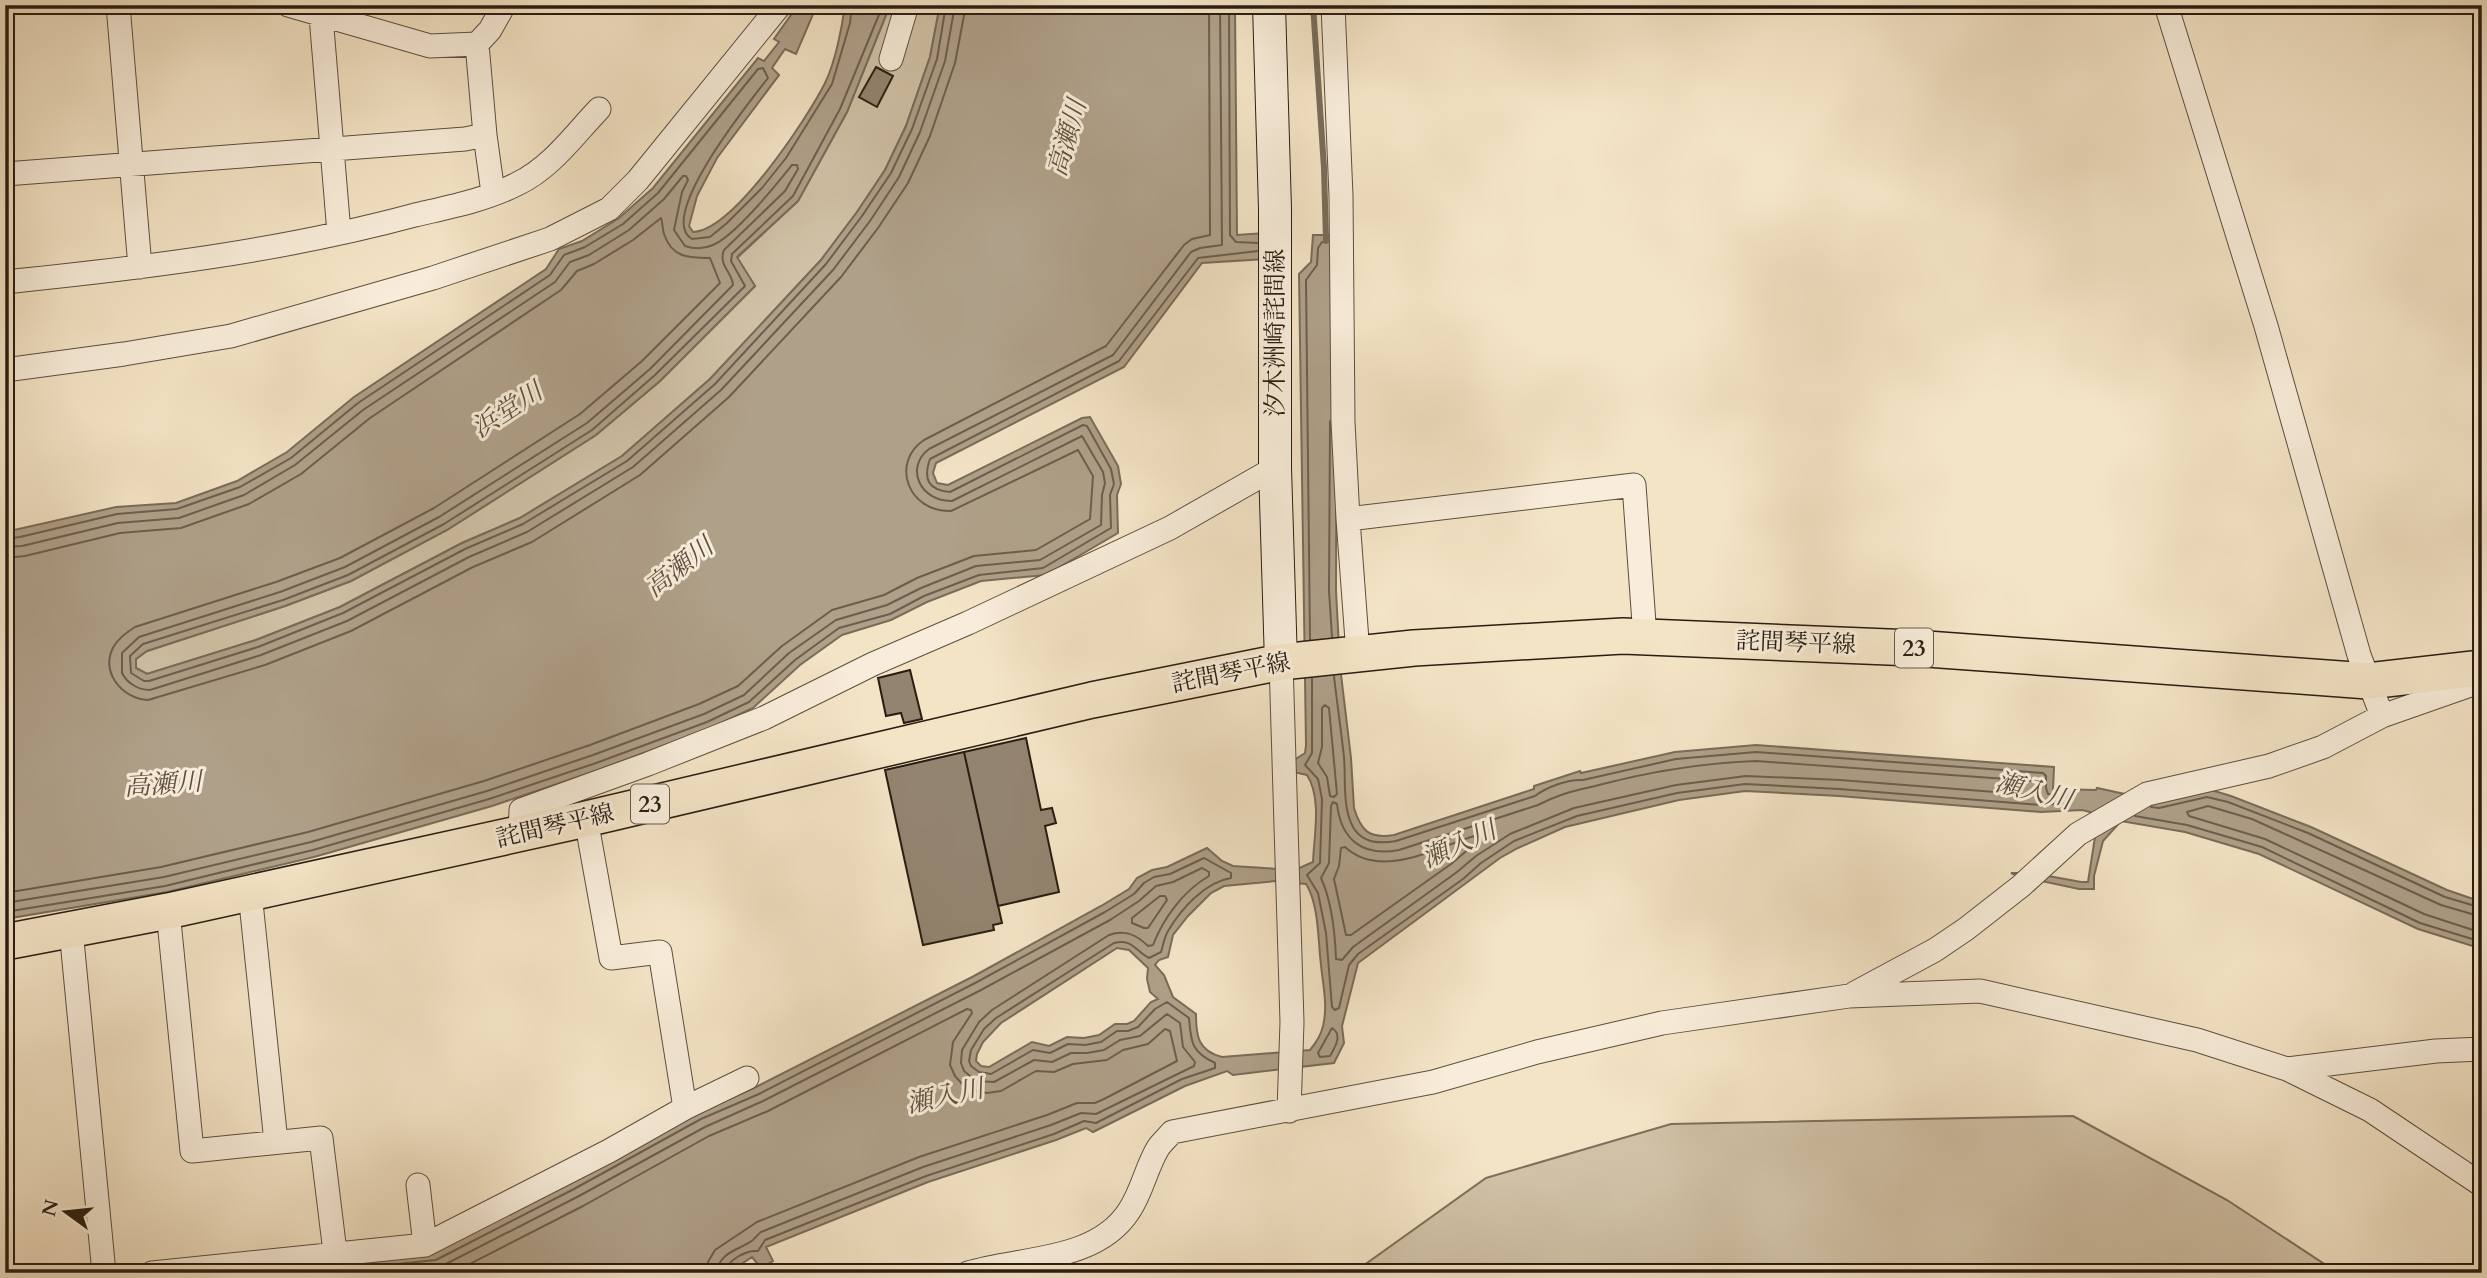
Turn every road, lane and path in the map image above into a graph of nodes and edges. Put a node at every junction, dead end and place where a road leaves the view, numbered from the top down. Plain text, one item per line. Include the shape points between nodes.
1 (118, 5) edge
2 (288, 5) edge
3 (504, 5) edge
4 (780, 5) edge
5 (907, 5) edge
6 (1269, 5) edge
7 (1333, 5) edge
8 (2166, 5) edge
9 (321, 16) junction
10 (477, 44) junction
11 (891, 59) dead end
12 (599, 108) dead end
13 (485, 135) junction
14 (331, 149) junction
15 (132, 165) junction
16 (5, 174) edge
17 (493, 193) junction
18 (339, 233) junction
19 (140, 267) junction
20 (5, 282) edge
21 (5, 370) edge
22 (1275, 468) junction
23 (1348, 519) junction
24 (1645, 637) junction
25 (1352, 655) junction
26 (1287, 661) junction
27 (2482, 668) edge
28 (2368, 681) junction
29 (2482, 681) edge
30 (2382, 716) junction
31 (586, 819) junction
32 (520, 834) junction
33 (250, 893) junction
34 (168, 911) junction
35 (71, 930) junction
36 (5, 942) edge
37 (1849, 996) junction
38 (2482, 1049) edge
39 (2287, 1069) junction
40 (747, 1078) dead end
41 (685, 1108) junction
42 (1289, 1111) junction
43 (276, 1142) junction
44 (418, 1185) dead end
45 (2482, 1185) edge
46 (425, 1245) junction
47 (335, 1252) junction
48 (104, 1273) edge
49 (152, 1273) edge
50 (968, 1273) edge

1 - 15 street
2 - 9 street
3 - 10 street
4 - 21 street via 638,180 608,209 550,239 230,336
5 - 11 street
6 - 22 main road, 汐木洲崎詫間線
7 - 23 street
8 - 28 street via 2266,326
9 - 10 street via 430,46
9 - 14 street
10 - 13 street
12 - 17 street via 548,164 518,184
13 - 14 street
13 - 17 street
14 - 15 street
14 - 18 street
15 - 16 street
15 - 19 street
17 - 18 street
18 - 19 street
19 - 20 street
22 - 26 main road, 汐木洲崎詫間線
22 - 32 street via 1170,528 764,718 521,810
23 - 24 street via 1634,485
23 - 25 street
24 - 25 main road, 詫間琴平線 / 23
24 - 28 main road, 詫間琴平線 / 23 via 1913,648
25 - 26 main road, 詫間琴平線 / 23
26 - 31 main road, 詫間琴平線 / 23 via 1093,700
26 - 42 street
27 - 28 main road, 詫間琴平線 / 23
28 - 30 street
29 - 30 street
30 - 37 street via 2323,747 2269,766 2147,794 2078,834 1966,929
31 - 32 main road, 詫間琴平線 / 23
31 - 41 street via 611,958 660,952
32 - 33 main road, 詫間琴平線 / 23
33 - 34 main road, 詫間琴平線 / 23
33 - 43 street
34 - 35 main road, 詫間琴平線 / 23
34 - 43 street via 191,1151
35 - 36 main road, 詫間琴平線 / 23
35 - 48 street
37 - 39 street via 1980,991 2197,1040
37 - 42 street via 1662,1024 1537,1052 1433,1082
38 - 39 street
39 - 45 street via 2370,1110
40 - 41 street
41 - 46 street
42 - 50 street via 1172,1132 1158,1147 1128,1213 1111,1231 1082,1248
43 - 47 street via 321,1138
44 - 46 street
46 - 47 street
47 - 49 street

